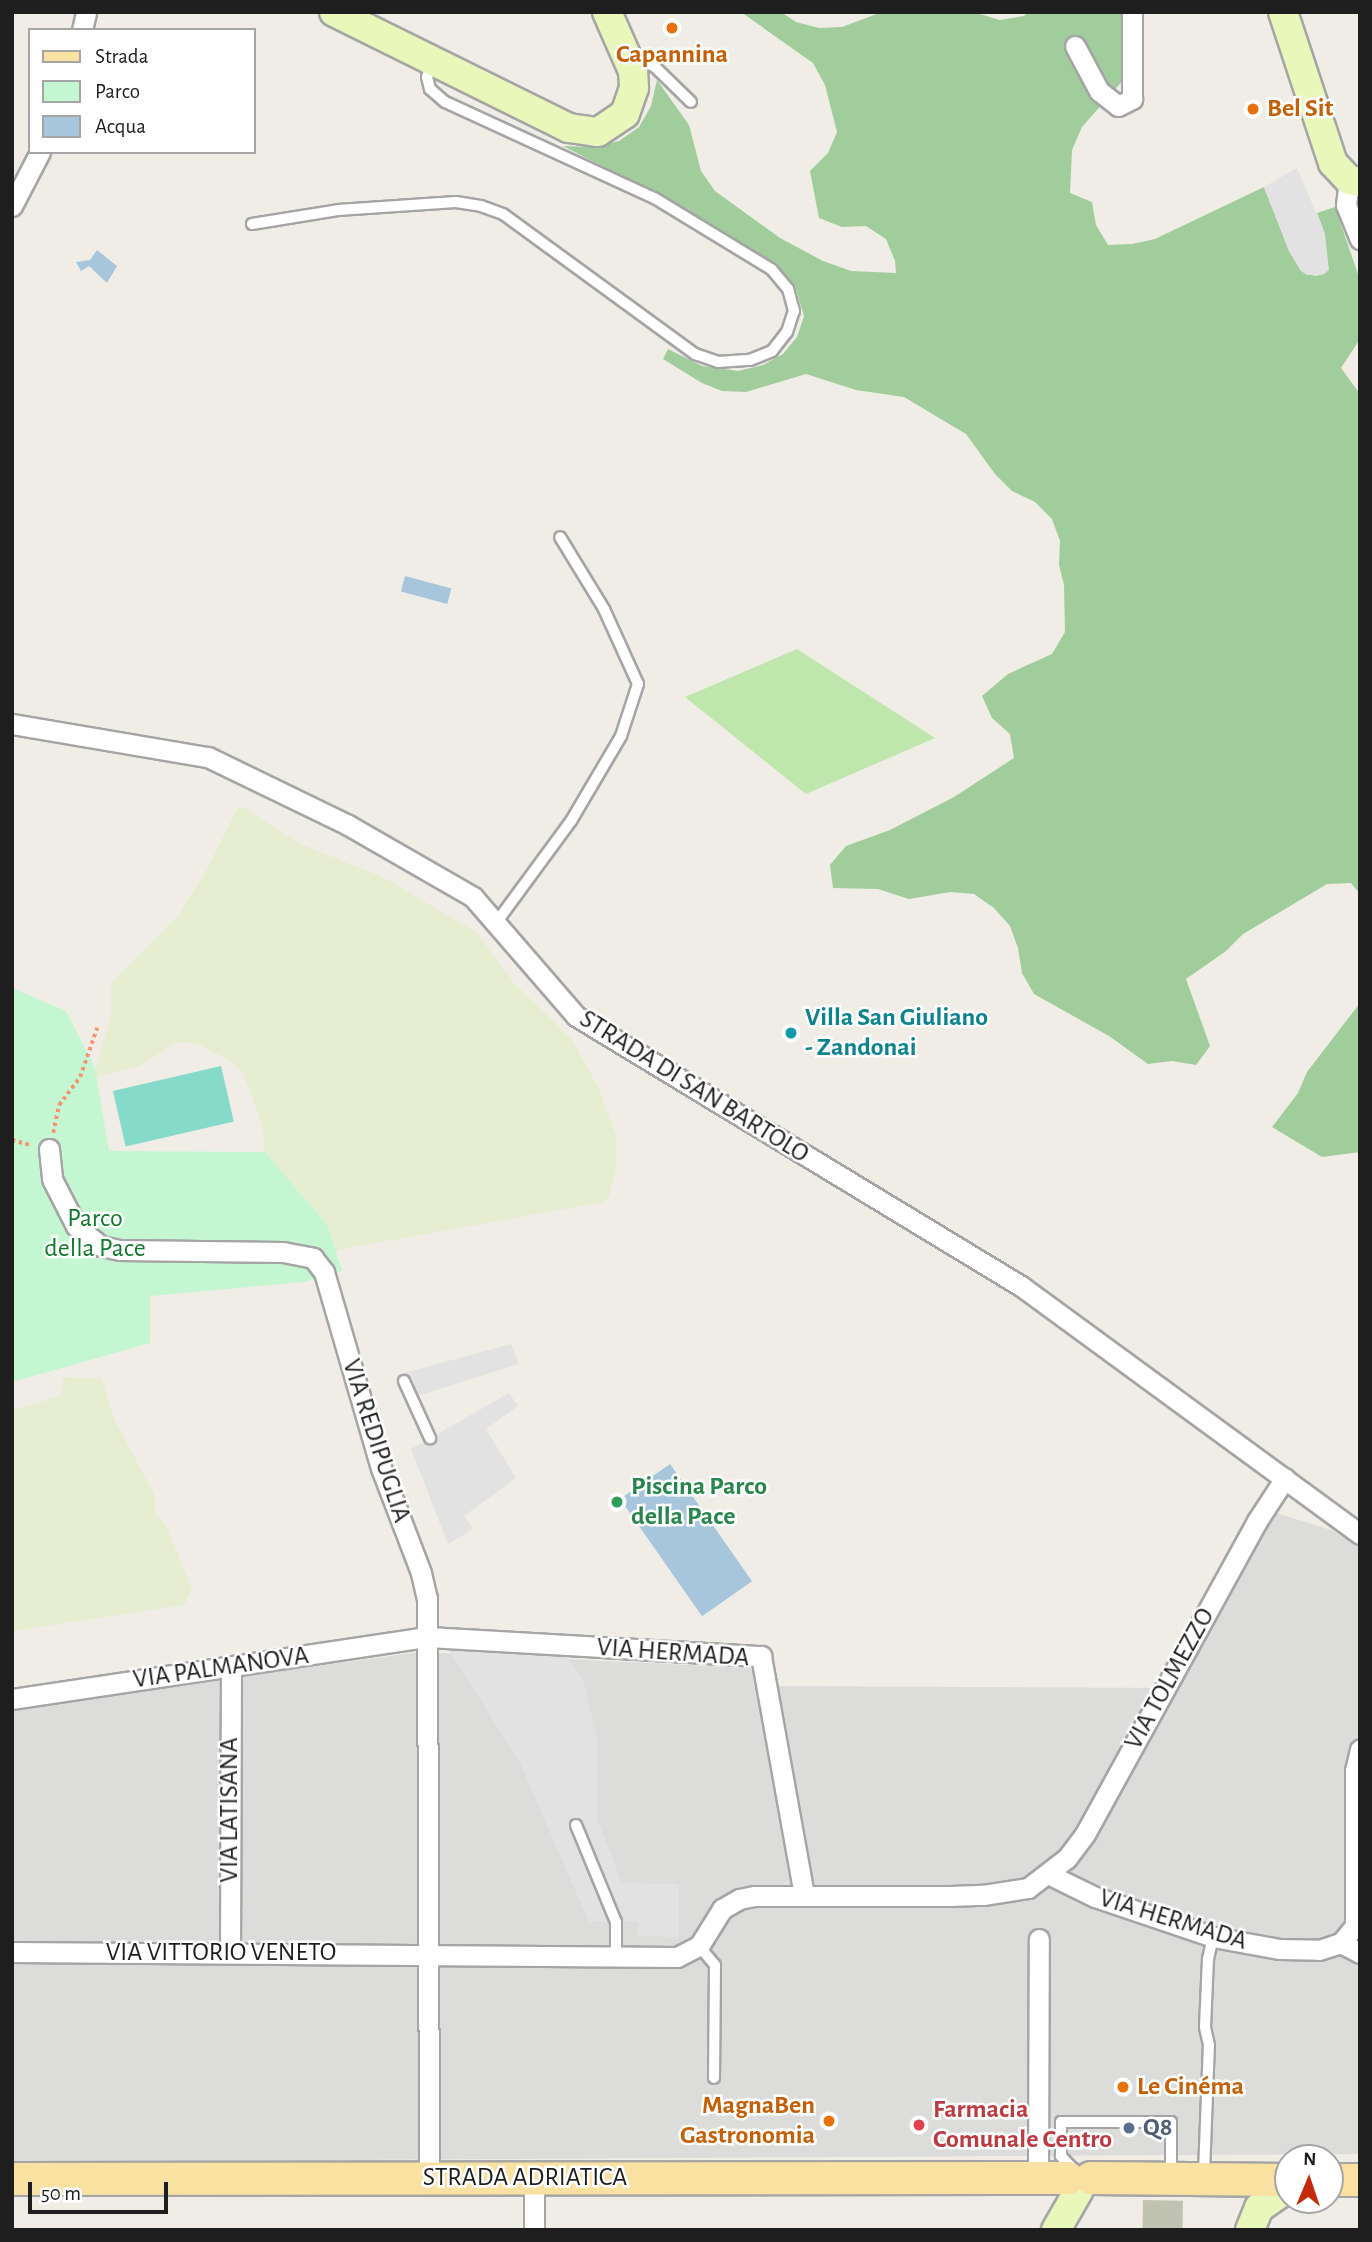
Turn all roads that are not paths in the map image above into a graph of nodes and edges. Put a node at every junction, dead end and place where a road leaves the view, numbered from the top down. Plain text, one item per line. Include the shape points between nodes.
1 (334, 12) edge
2 (607, 12) edge
3 (1132, 12) edge
4 (1283, 12) edge
5 (623, 45) junction
6 (1075, 47) dead end
7 (433, 62) junction
8 (691, 102) dead end
9 (39, 154) edge
10 (1354, 181) edge
11 (12, 206) edge
12 (252, 224) dead end
13 (1360, 239) edge
14 (560, 537) dead end
15 (12, 724) edge
16 (496, 923) junction
17 (49, 1149) road end
18 (404, 1381) dead end
19 (430, 1438) dead end
20 (1285, 1478) junction
21 (1360, 1534) edge
22 (429, 1637) junction
23 (231, 1667) junction
24 (12, 1699) edge
25 (1360, 1750) edge
26 (576, 1825) dead end
27 (1048, 1874) junction
28 (804, 1895) junction
29 (1213, 1937) junction
30 (1039, 1938) dead end
31 (1341, 1944) junction
32 (699, 1946) junction
33 (12, 1952) edge
34 (230, 1952) junction
35 (1360, 1954) edge
36 (431, 1955) junction
37 (616, 1956) junction
38 (714, 2078) dead end
39 (429, 2177) junction
40 (534, 2178) junction
41 (12, 2179) edge
42 (1070, 2179) junction
43 (1171, 2179) junction
44 (1204, 2179) junction
45 (1274, 2180) edge
46 (1274, 2198) edge
47 (534, 2230) edge
48 (1056, 2230) edge
49 (1250, 2230) edge

1 - 7 street
2 - 5 street
3 - 6 street via 1132,99 1118,106 1099,91
4 - 10 street via 1333,163
5 - 7 street via 634,88 625,114 598,132 569,128
5 - 8 lane via 655,67
7 - 12 lane via 427,76 430,89 446,102 654,198 771,269 788,289 794,311 787,332 772,351 750,360 718,362 695,354 503,214 481,206 456,202 338,210
9 - 11 street
10 - 13 street via 1346,205
14 - 16 lane via 604,609 638,684 621,736 583,800
15 - 16 street, STRADA DI SAN BARTOLO via 208,757 348,825 451,884 473,897
16 - 20 street, STRADA DI SAN BARTOLO via 576,1016 1021,1286
17 - 22 street, VIA REDIPUGLIA via 52,1179 76,1226 101,1246 283,1252 313,1258 324,1272 381,1468 421,1573
18 - 19 lane
20 - 21 street, STRADA DI SAN BARTOLO
20 - 27 street, VIA TOLMEZZO via 1256,1521 1085,1834
22 - 23 street, VIA PALMANOVA
22 - 28 street, VIA HERMADA via 761,1656
22 - 36 street, VIA REDIPUGLIA
23 - 24 street, VIA PALMANOVA
23 - 34 street, VIA LATISANA
25 - 31 street via 1355,1771 1355,1926
26 - 37 lane via 616,1922
27 - 28 street via 1028,1888 983,1895
27 - 29 street, VIA HERMADA via 1095,1898
28 - 32 street via 755,1896 731,1903 722,1909
29 - 31 street, VIA HERMADA via 1280,1949 1319,1950
29 - 44 lane via 1205,2027 1209,2045
30 - 42 street
31 - 35 street
32 - 37 street via 677,1957
32 - 38 lane via 715,1965
33 - 34 street, VIA VITTORIO VENETO
34 - 36 street, VIA VITTORIO VENETO
36 - 37 street
36 - 39 street, VIA REDIPUGLIA
39 - 40 main road, STRADA ADRIATICA
39 - 41 main road, STRADA ADRIATICA
40 - 42 main road, STRADA ADRIATICA
40 - 47 street
42 - 43 main road, STRADA ADRIATICA
42 - 43 lane via 1061,2156 1061,2122 1171,2122
42 - 48 street
43 - 44 main road, STRADA ADRIATICA
44 - 45 main road, STRADA ADRIATICA
46 - 49 street via 1259,2208

